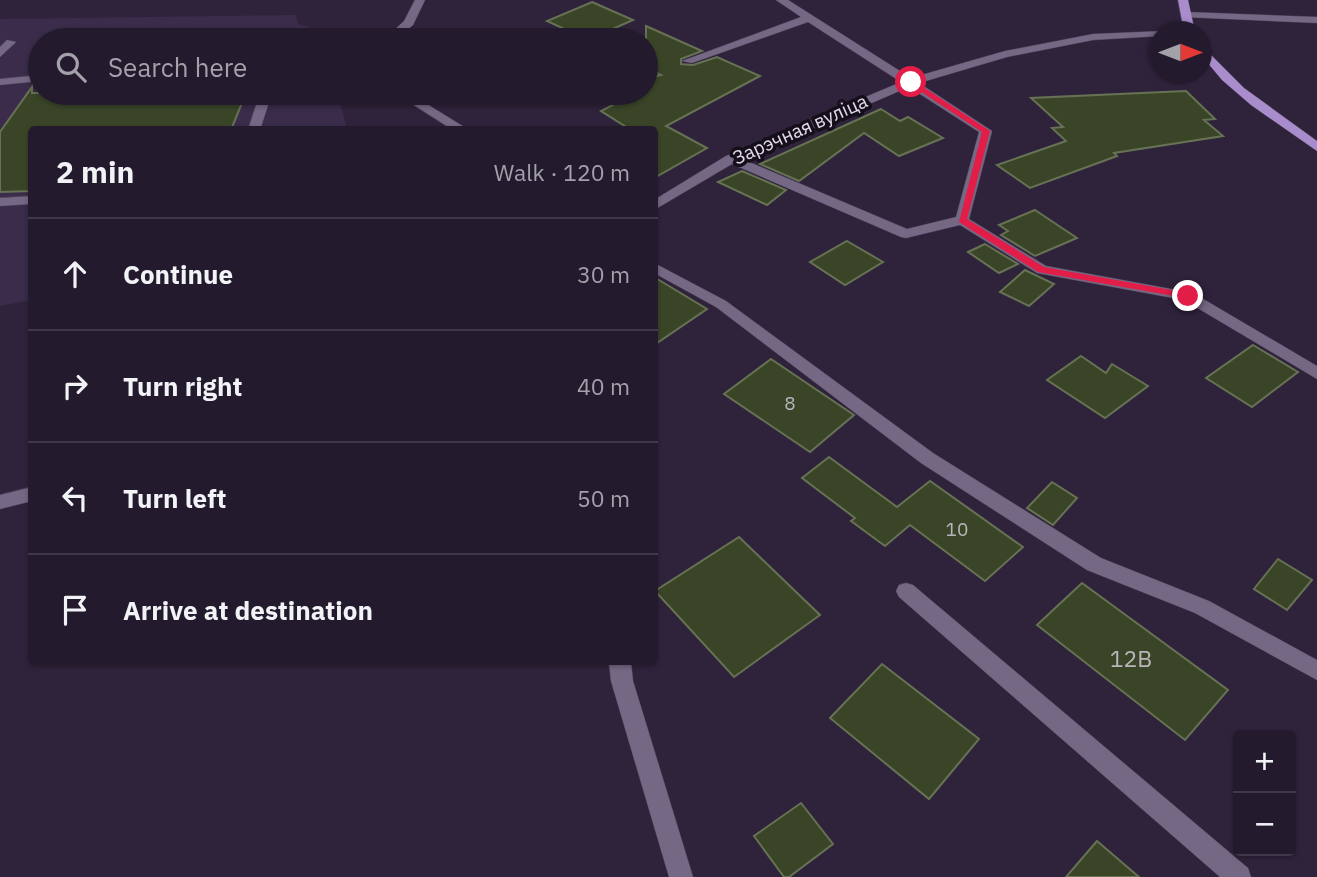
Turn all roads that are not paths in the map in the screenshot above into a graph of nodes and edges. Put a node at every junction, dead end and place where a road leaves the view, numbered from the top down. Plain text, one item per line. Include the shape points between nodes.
1 (420, 0) edge
2 (781, 0) edge
3 (1183, 0) edge
4 (1187, 15) junction
5 (809, 18) junction
6 (1317, 20) edge
7 (1188, 21) edge
8 (403, 28) edge
9 (1149, 34) edge
10 (11, 42) dead end
11 (0, 54) edge
12 (688, 61) dead end
13 (1212, 64) edge
14 (28, 79) edge
15 (0, 82) edge
16 (911, 82) junction
17 (262, 105) edge
18 (421, 105) edge
19 (255, 126) edge
20 (456, 126) edge
21 (1317, 147) edge
22 (731, 159) junction
23 (28, 200) edge
24 (0, 202) edge
25 (658, 204) edge
26 (962, 220) junction
27 (658, 269) edge
28 (1317, 373) edge
29 (28, 495) edge
30 (0, 502) edge
31 (906, 592) dead end
32 (621, 665) edge
33 (1317, 671) edge
34 (681, 877) edge
35 (1239, 877) edge

1 - 8 street
2 - 5 street
3 - 4 main road
4 - 6 street
4 - 7 main road
5 - 12 street
5 - 16 street
9 - 16 street, Зарэчная вуліца via 1093,37 1006,54
10 - 11 street
13 - 21 main road
14 - 15 street
16 - 22 street, Зарэчная вуліца
16 - 26 street via 986,131
17 - 19 street
18 - 20 street
22 - 25 street, Зарэчная вуліца
22 - 26 street via 906,234
23 - 24 street
26 - 28 street via 1042,270 1188,296
27 - 33 street via 721,304 928,458 1094,564 1202,607
29 - 30 street
31 - 35 street
32 - 34 street via 622,681

